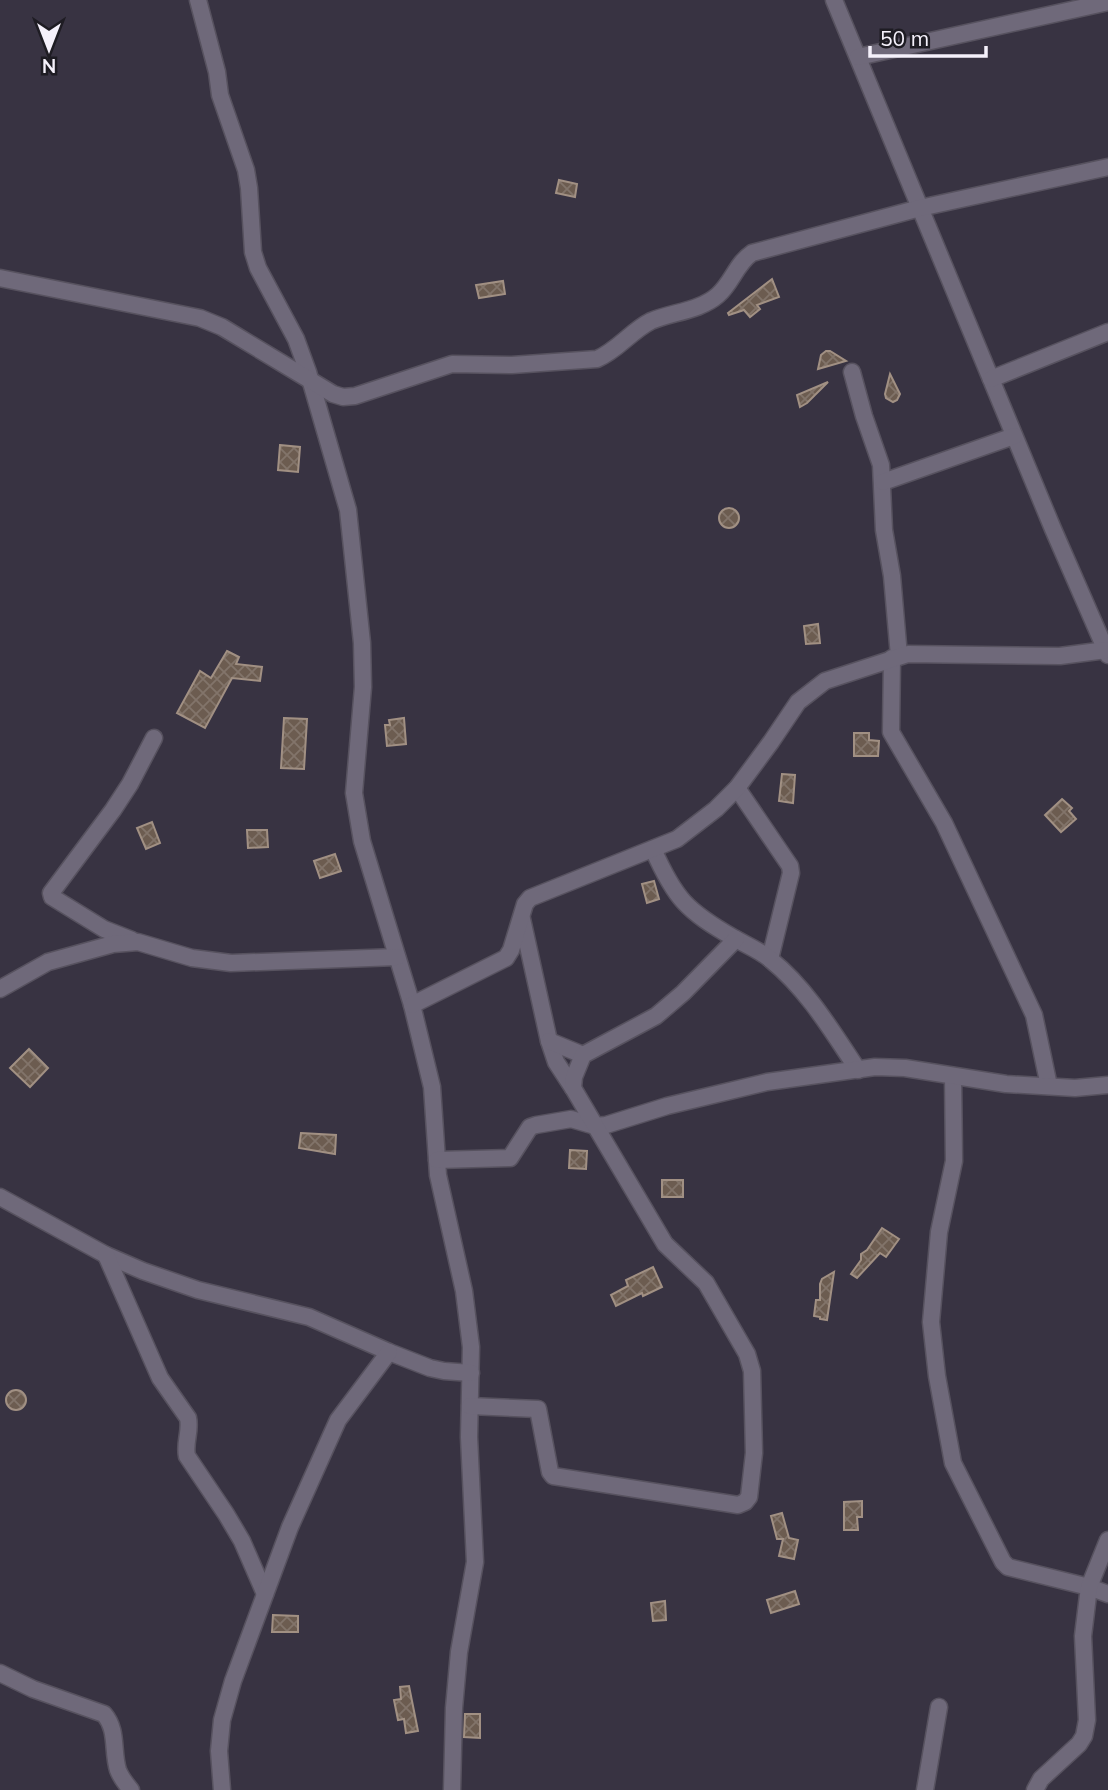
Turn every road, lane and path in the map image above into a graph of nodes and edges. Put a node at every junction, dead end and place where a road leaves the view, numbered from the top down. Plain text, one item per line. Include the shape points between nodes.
1 (198, 0) edge
2 (834, 0) edge
3 (1108, 2) edge
4 (858, 57) junction
5 (1108, 167) edge
6 (920, 208) junction
7 (0, 278) edge
8 (1108, 332) edge
9 (852, 372) dead end
10 (991, 379) junction
11 (310, 380) junction
12 (1014, 436) junction
13 (883, 482) junction
14 (1102, 626) edge
15 (1107, 652) edge
16 (895, 657) junction
17 (154, 738) dead end
18 (737, 788) junction
19 (653, 849) junction
20 (521, 916) junction
21 (736, 939) junction
22 (138, 942) junction
23 (397, 957) junction
24 (770, 959) junction
25 (0, 989) edge
26 (412, 1005) junction
27 (549, 1041) junction
28 (583, 1055) junction
29 (858, 1070) junction
30 (953, 1076) junction
31 (1108, 1085) edge
32 (1049, 1086) junction
33 (573, 1088) junction
34 (595, 1126) junction
35 (437, 1160) junction
36 (0, 1197) edge
37 (106, 1255) junction
38 (389, 1352) junction
39 (471, 1373) junction
40 (470, 1406) junction
41 (1108, 1540) edge
42 (1089, 1587) junction
43 (265, 1594) junction
44 (1108, 1594) edge
45 (0, 1673) edge
46 (939, 1707) dead end
47 (131, 1790) edge
48 (222, 1790) edge
49 (452, 1790) edge
50 (925, 1790) edge
51 (1035, 1790) edge

1 - 11 street via 220,95 246,170 253,252 296,339
2 - 4 street
3 - 4 street
4 - 6 street
5 - 6 street
6 - 10 street
6 - 11 street via 752,253 708,302 642,326 597,359 452,364 343,397
7 - 11 street via 200,318
8 - 10 street
9 - 13 street
10 - 12 street
11 - 23 street via 348,510 363,687 354,793 362,841
12 - 13 street
12 - 14 street
13 - 16 street
14 - 15 street
15 - 16 street
16 - 18 street via 811,690 797,702
16 - 32 street via 891,732 944,824 1034,1015
17 - 22 street via 113,810 51,894 104,929
18 - 19 street via 677,839
18 - 24 street via 790,866
19 - 20 street via 530,898
19 - 21 street via 668,883 686,906
20 - 26 street via 506,958
20 - 27 street
21 - 24 street
21 - 28 street via 656,1016
22 - 23 street via 192,958 231,963
22 - 25 street via 48,962
23 - 26 street
24 - 29 street via 799,987
26 - 35 street via 432,1087
27 - 28 street
27 - 33 street
28 - 33 street
29 - 30 street via 905,1069
29 - 34 street via 767,1082
30 - 32 street
30 - 42 street via 954,1161 939,1232 931,1322 953,1463 1008,1567
31 - 32 street
33 - 34 street
34 - 35 street via 571,1119 536,1125 510,1158
34 - 40 street via 665,1244 706,1283 747,1354 752,1371 754,1453 749,1497 737,1505 553,1476 538,1409
35 - 39 street via 442,1202 464,1291
36 - 37 street
37 - 38 street via 198,1290 309,1317
37 - 43 street via 160,1378 188,1419 187,1455 232,1523
38 - 39 street via 444,1371
38 - 43 street via 338,1420
39 - 40 street
40 - 49 street via 475,1562 459,1652
41 - 42 street
42 - 44 street
42 - 51 street via 1083,1636 1084,1735
43 - 48 street via 222,1720
45 - 47 street via 104,1714 113,1730 118,1769
46 - 50 street

